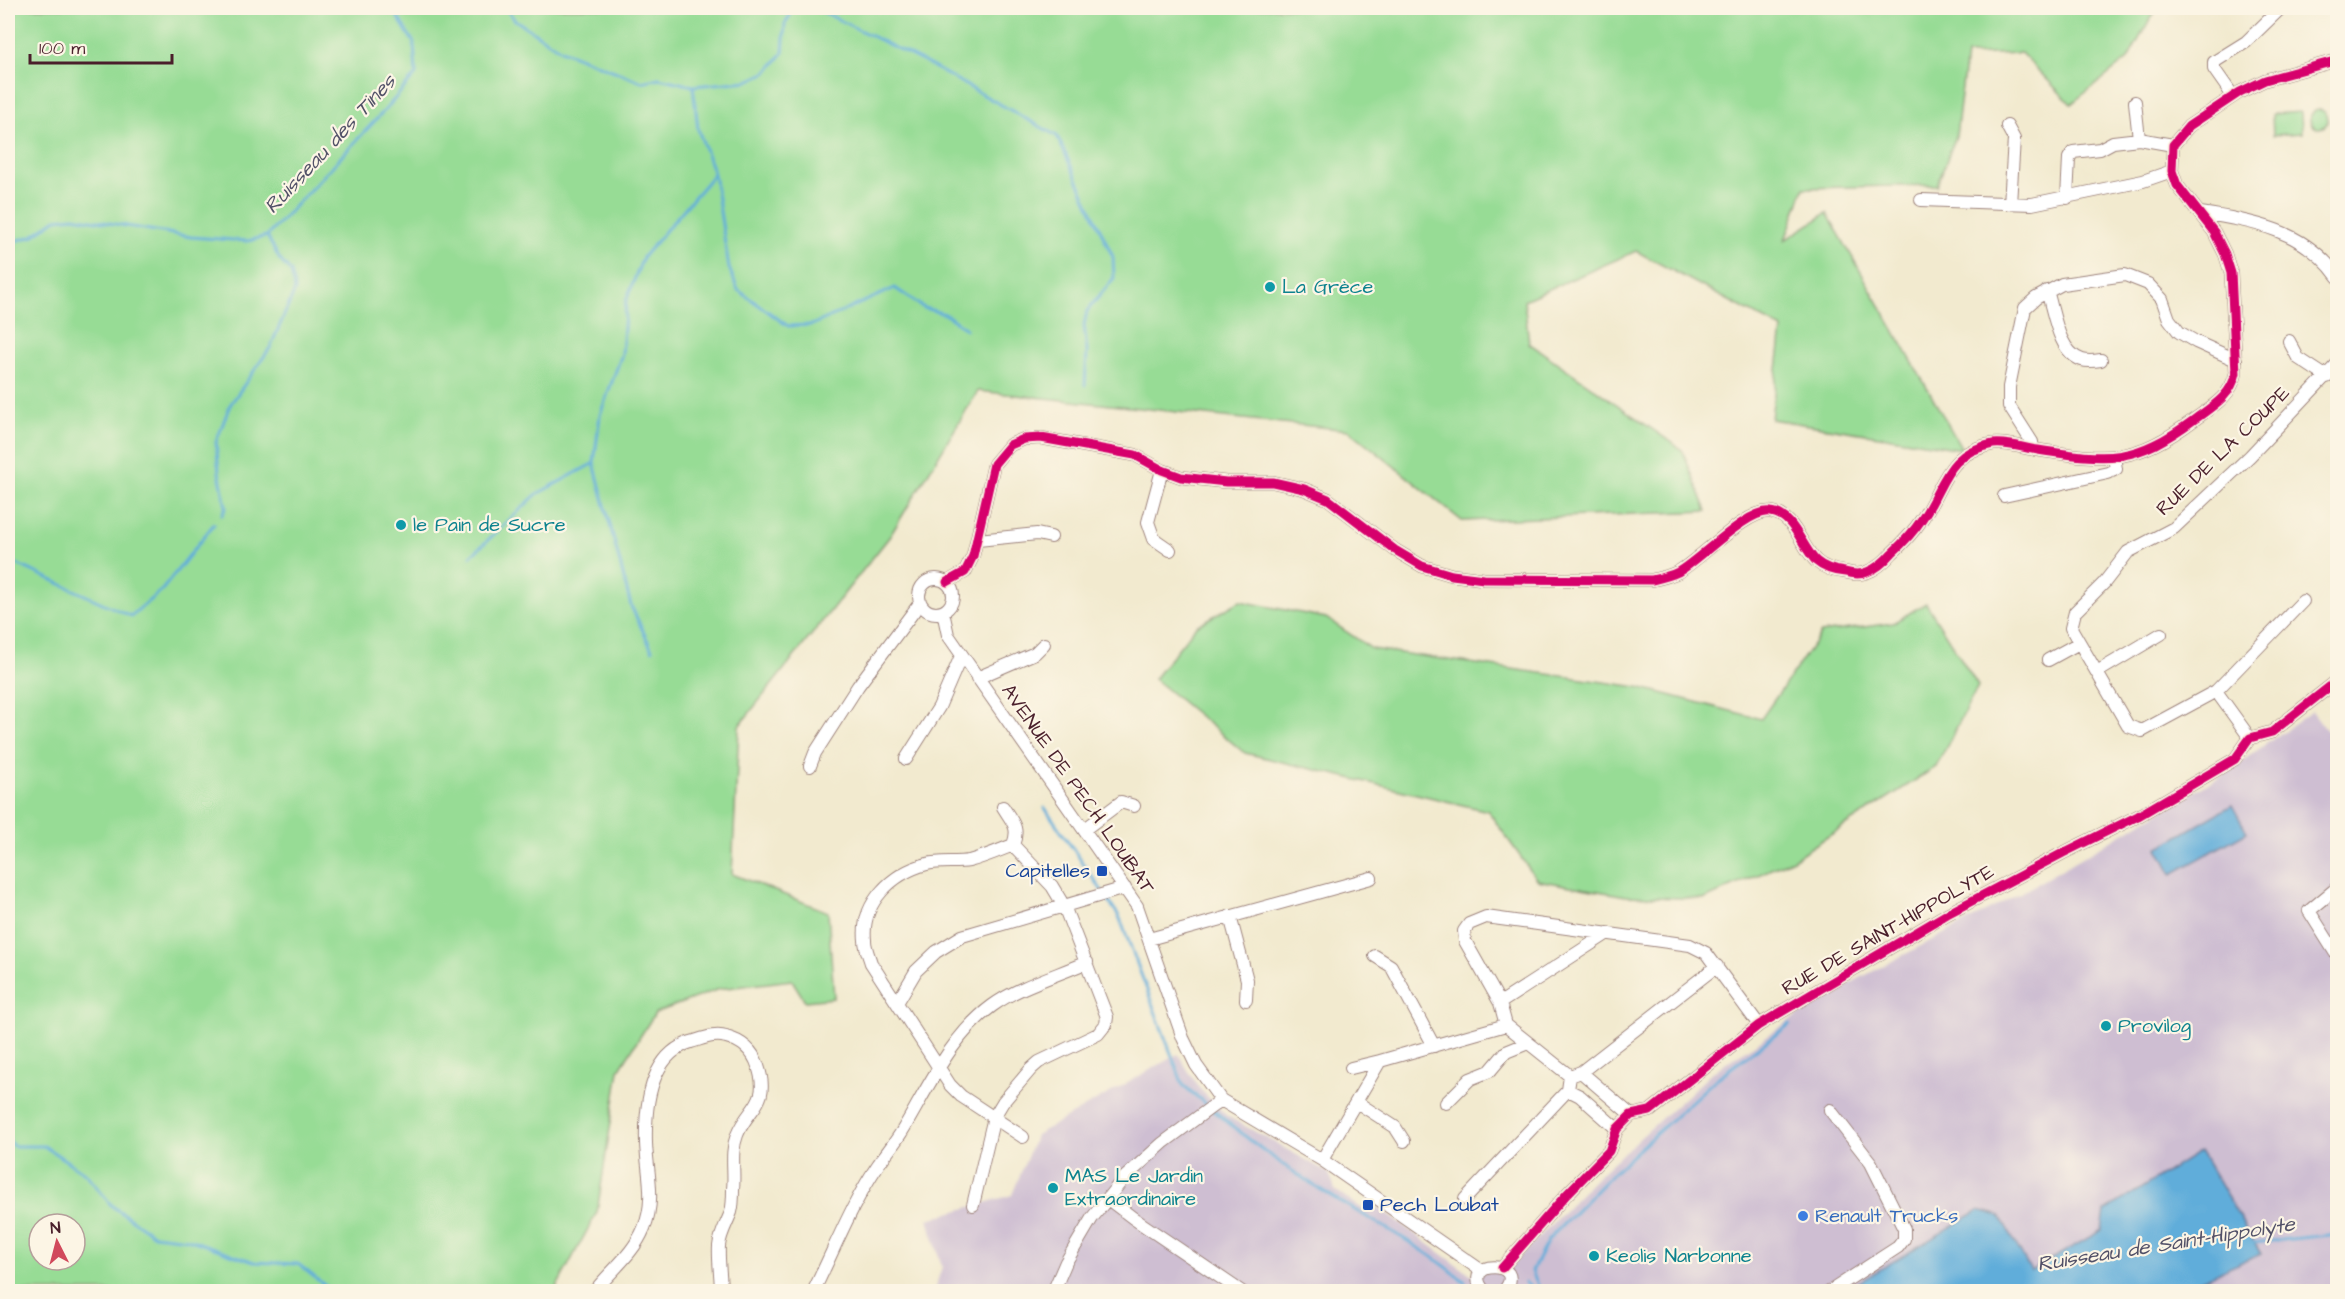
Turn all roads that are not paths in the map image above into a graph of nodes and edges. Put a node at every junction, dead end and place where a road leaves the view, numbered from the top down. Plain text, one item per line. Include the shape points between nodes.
1 (2280, 8) edge
2 (2337, 60) edge
3 (2234, 96) junction
4 (2135, 102) dead end
5 (2007, 126) dead end
6 (2139, 139) junction
7 (2173, 144) junction
8 (2172, 171) junction
9 (2067, 198) junction
10 (1921, 200) dead end
11 (2010, 204) junction
12 (2200, 213) junction
13 (2337, 277) edge
14 (2047, 291) junction
15 (2289, 341) dead end
16 (2101, 360) dead end
17 (2236, 360) junction
18 (2337, 363) edge
19 (2326, 377) junction
20 (2033, 449) junction
21 (2114, 458) junction
22 (1162, 470) junction
23 (2004, 496) dead end
24 (1051, 537) dead end
25 (978, 540) junction
26 (1170, 550) dead end
27 (947, 582) junction
28 (2303, 601) dead end
29 (920, 603) junction
30 (943, 612) junction
31 (2161, 633) dead end
32 (2079, 643) junction
33 (1044, 645) dead end
34 (961, 656) junction
35 (2048, 660) dead end
36 (2097, 672) junction
37 (977, 678) junction
38 (2337, 680) edge
39 (2216, 691) junction
40 (2250, 738) junction
41 (906, 759) dead end
42 (810, 766) dead end
43 (1134, 806) dead end
44 (1003, 807) dead end
45 (1085, 830) junction
46 (1013, 844) junction
47 (1371, 878) dead end
48 (2337, 887) edge
49 (1125, 888) junction
50 (1064, 906) junction
51 (1230, 916) junction
52 (1608, 933) junction
53 (1149, 939) junction
54 (1375, 956) dead end
55 (2337, 957) edge
56 (1087, 962) junction
57 (1717, 966) junction
58 (1246, 1000) dead end
59 (897, 1003) junction
60 (1500, 1003) junction
61 (1506, 1025) junction
62 (1759, 1025) junction
63 (1528, 1043) junction
64 (1434, 1046) junction
65 (1380, 1061) junction
66 (1351, 1068) dead end
67 (938, 1069) junction
68 (1576, 1074) junction
69 (1568, 1090) junction
70 (1217, 1103) junction
71 (1358, 1103) junction
72 (1446, 1103) dead end
73 (1830, 1110) dead end
74 (1631, 1115) junction
75 (994, 1117) junction
76 (1617, 1129) junction
77 (1023, 1137) dead end
78 (1404, 1141) dead end
79 (1322, 1160) junction
80 (1108, 1199) junction
81 (1465, 1199) dead end
82 (973, 1204) dead end
83 (1502, 1268) junction
84 (1482, 1271) junction
85 (1505, 1291) edge
86 (594, 1292) edge
87 (721, 1292) edge
88 (813, 1292) edge
89 (1053, 1292) edge
90 (1242, 1292) edge
91 (1485, 1292) edge
92 (1829, 1292) edge

1 - 3 street via 2246,42 2214,62 2214,69
2 - 3 street via 2265,80
3 - 7 street via 2189,126
4 - 6 street
5 - 11 street via 2014,139
6 - 7 street
6 - 9 street via 2073,152 2069,158
7 - 8 street
8 - 9 street
8 - 12 street via 2176,185
9 - 11 street
10 - 11 street
12 - 13 street via 2250,221 2295,238 2326,261
12 - 17 street via 2214,232 2231,273
14 - 16 street via 2064,345 2084,361
14 - 17 street via 2062,284 2125,275 2148,284 2162,299 2179,332
14 - 20 street via 2025,308 2008,397
15 - 19 street via 2298,358
17 - 21 street via 2233,386 2224,398 2171,437 2143,451
18 - 19 street, RUE DE LA COUPE
19 - 32 street, RUE DE LA COUPE via 2174,528 2128,552 2075,612 2071,628
20 - 21 street
20 - 22 street via 1996,444 1975,449 1960,459 1949,469 1923,518 1901,545 1868,572 1831,570 1816,561 1789,523 1778,513 1768,511 1750,516 1677,573 1652,580 1484,579 1452,575 1422,566 1328,500 1304,489 1273,482 1200,480
21 - 23 street via 2115,469 2108,473
22 - 25 street via 1135,455 1041,438 1024,439 1010,445 994,464
22 - 26 street via 1148,522 1154,538
24 - 25 street via 1037,534
25 - 27 street via 964,572
27 - 29 street via 933,579 924,584 919,592
27 - 30 street via 953,598
28 - 39 street
29 - 30 street via 932,613
29 - 42 street via 858,686
30 - 34 street, AVENUE DE PECH LOUBAT via 948,635
31 - 36 street
32 - 35 street
32 - 36 street
33 - 37 street via 1035,653
34 - 37 street, AVENUE DE PECH LOUBAT
34 - 41 street via 939,706
36 - 39 street via 2128,726 2142,730
37 - 45 street, AVENUE DE PECH LOUBAT
38 - 40 street via 2272,732
39 - 40 street
40 - 62 street, RUE DE SAINT-HIPPOLYTE via 2235,759 2138,816 1947,914
43 - 45 street via 1121,802
44 - 46 street via 1016,827
45 - 49 street, AVENUE DE PECH LOUBAT
46 - 50 street via 1052,886
46 - 59 street via 968,861 927,864 882,888 868,910 865,940 871,963
47 - 51 street
48 - 55 street via 2309,910
49 - 50 street
49 - 53 street, AVENUE DE PECH LOUBAT via 1137,906
50 - 56 street
50 - 59 street via 962,936 936,952 916,971
51 - 53 street
51 - 58 street via 1247,980
52 - 57 street via 1690,945 1706,953
52 - 60 street
52 - 60 street via 1486,917 1469,924 1464,932 1465,941
53 - 70 street, AVENUE DE PECH LOUBAT via 1183,1038
54 - 64 street via 1391,966
56 - 67 street via 993,1005 964,1034
56 - 75 street via 1107,1017 1103,1029 1039,1062
57 - 62 street
57 - 68 street
59 - 67 street
60 - 61 street
61 - 63 street
61 - 64 street
62 - 74 street, RUE DE SAINT-HIPPOLYTE via 1650,1111
63 - 68 street
63 - 72 street via 1506,1053 1490,1071 1470,1079
64 - 65 street
65 - 66 street
65 - 71 street
67 - 75 street via 961,1096
67 - 88 street via 894,1146 877,1166
68 - 69 street
68 - 74 street
69 - 76 street
69 - 81 street
70 - 79 street, AVENUE DE PECH LOUBAT
70 - 80 street via 1163,1143 1123,1179
71 - 78 street via 1395,1127
71 - 79 street
73 - 92 street via 1871,1163 1904,1229 1904,1239 1898,1247
74 - 76 street, RUE DE SAINT-HIPPOLYTE
75 - 77 street
75 - 82 street
76 - 83 street, RUE DE SAINT-HIPPOLYTE via 1609,1151
79 - 84 street, AVENUE DE PECH LOUBAT
80 - 89 street via 1092,1218
80 - 90 street
83 - 84 street via 1490,1266
83 - 85 street via 1509,1281
84 - 91 street via 1480,1285
86 - 87 street via 631,1252 644,1228 651,1184 646,1143 650,1090 659,1069 687,1044 721,1035 734,1039 755,1057 762,1085 758,1105 740,1127 734,1142 731,1210 719,1246

